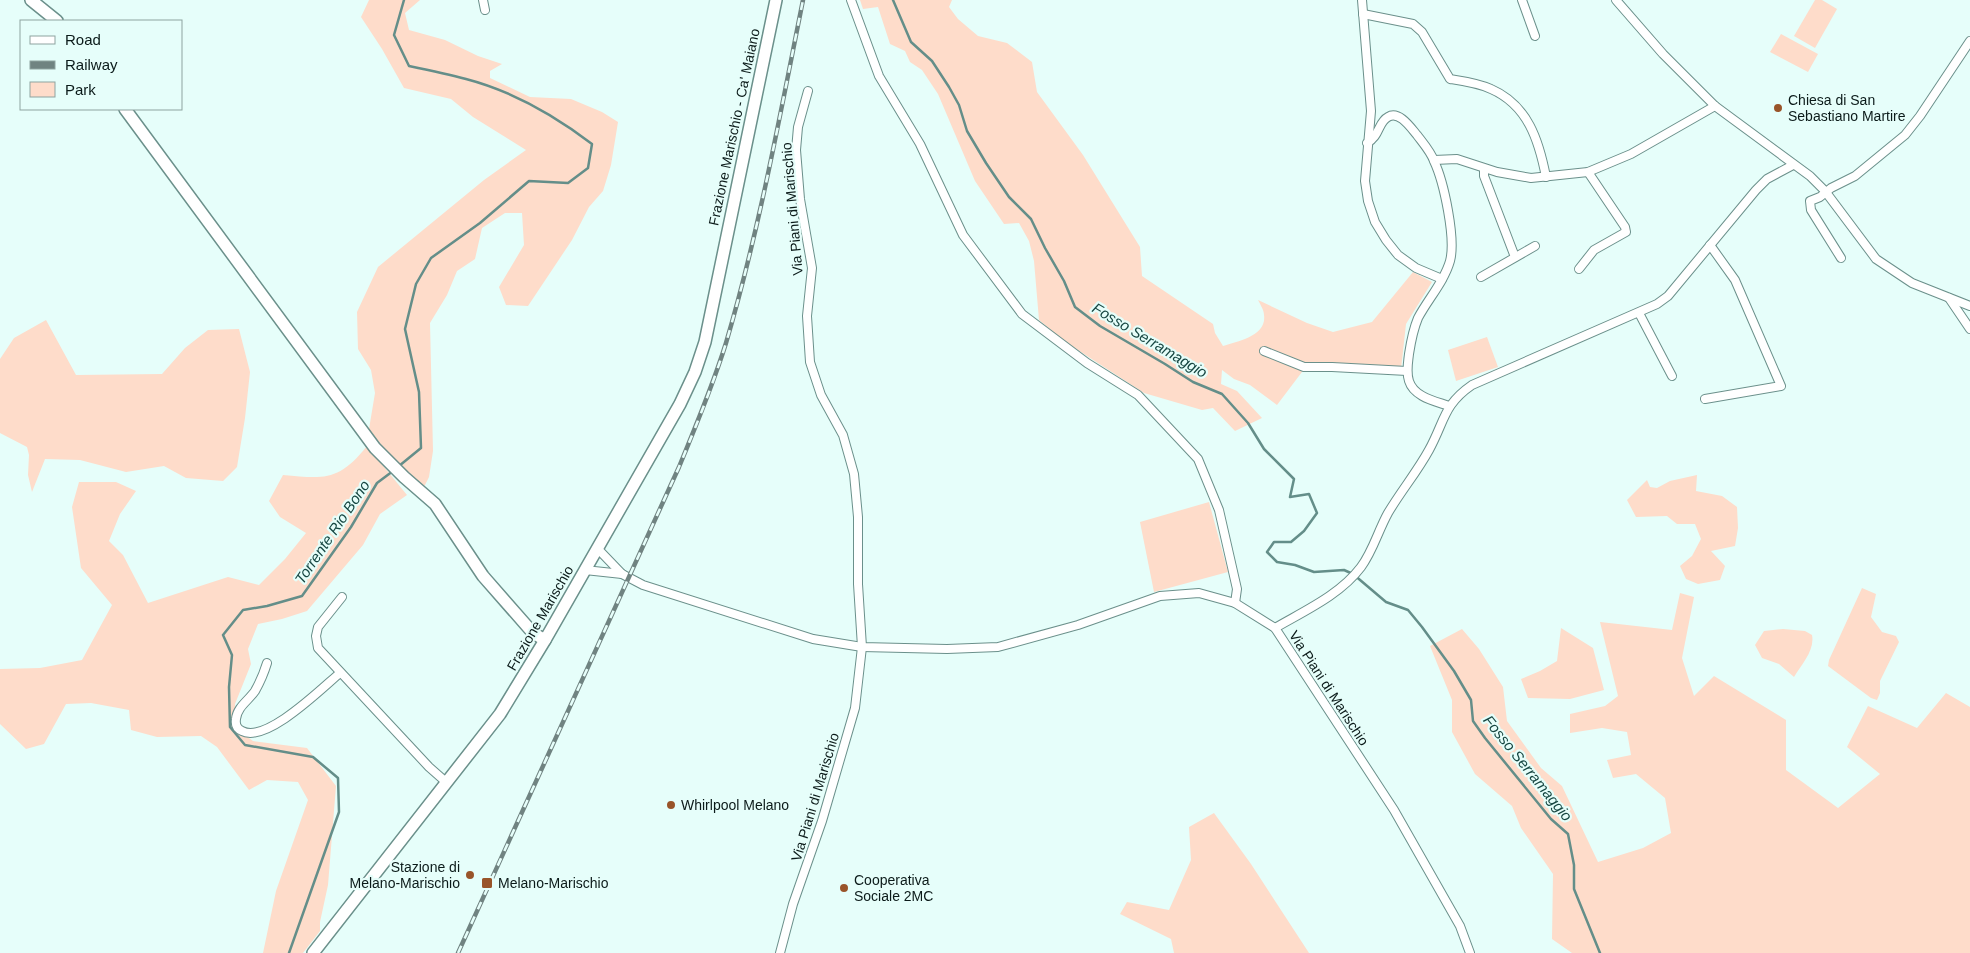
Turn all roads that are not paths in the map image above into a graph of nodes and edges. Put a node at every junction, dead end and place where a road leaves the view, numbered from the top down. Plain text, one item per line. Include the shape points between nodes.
1 (31, 0) edge
2 (484, 0) edge
3 (776, 0) edge
4 (851, 0) edge
5 (1362, 0) edge
6 (1522, 0) edge
7 (1616, 0) edge
8 (486, 10) dead end
9 (1363, 14) junction
10 (56, 20) edge
11 (1535, 36) dead end
12 (1970, 40) edge
13 (808, 91) dead end
14 (1716, 106) junction
15 (126, 110) edge
16 (1368, 143) junction
17 (1434, 160) junction
18 (1793, 165) junction
19 (1484, 169) junction
20 (1588, 172) junction
21 (1546, 177) junction
22 (1825, 191) junction
23 (1710, 245) junction
24 (1535, 246) dead end
25 (1515, 257) junction
26 (1840, 258) dead end
27 (722, 260) joint
28 (1579, 269) dead end
29 (1481, 277) dead end
30 (1442, 279) junction
31 (1949, 298) junction
32 (1970, 306) edge
33 (1638, 313) junction
34 (1970, 329) edge
35 (1264, 351) dead end
36 (1407, 372) junction
37 (1672, 376) dead end
38 (1705, 399) dead end
39 (1449, 406) junction
40 (597, 548) junction
41 (585, 570) junction
42 (622, 574) junction
43 (342, 597) dead end
44 (1235, 602) junction
45 (1274, 628) junction
46 (545, 640) junction
47 (862, 647) junction
48 (268, 663) dead end
49 (340, 673) junction
50 (446, 782) junction
51 (313, 953) edge
52 (780, 953) edge
53 (1470, 953) edge

1 - 10 main road
2 - 8 street
3 - 27 main road, Frazione Marischio - Ca' Maiano
4 - 44 street via 879,76 920,144 962,235 1022,314 1087,363 1138,395 1198,459 1220,510 1237,589
5 - 9 street
6 - 11 street
7 - 14 street via 1670,61
9 - 16 street via 1371,111
9 - 21 street via 1413,24 1422,32 1450,79 1490,88 1502,95 1523,114 1535,134
12 - 22 street via 1904,135 1855,176
13 - 47 street, Via Piani di Marischio via 798,127 796,150 800,199 812,268 807,316 810,362 821,396 843,435 854,474
14 - 18 street
14 - 20 street via 1631,154
15 - 46 main road via 375,448 434,504 482,576 533,633
16 - 17 street via 1374,139 1384,120 1395,115 1402,118 1418,136
16 - 30 street via 1365,181 1375,222 1398,255 1416,268
17 - 19 street via 1456,159
17 - 30 street via 1446,200 1452,252
18 - 22 street
18 - 23 street via 1767,179
19 - 21 street via 1512,176
19 - 25 street
20 - 21 street
20 - 28 street via 1626,232 1594,250
22 - 26 street via 1810,201 1811,210
22 - 31 street via 1876,259 1912,283
23 - 33 street via 1668,296
23 - 38 street via 1735,280 1781,386
24 - 25 street
25 - 29 street
27 - 40 main road, Frazione Marischio via 705,342 695,372
30 - 36 street via 1418,318 1412,334
31 - 32 street
31 - 34 street
33 - 37 street
33 - 39 street via 1472,385
35 - 36 street via 1304,367
36 - 39 street via 1414,390
39 - 45 street via 1430,448 1398,496 1361,568 1329,596
40 - 41 main road, Frazione Marischio
40 - 42 street
41 - 42 street
41 - 46 main road, Frazione Marischio
42 - 47 street, Via Piani di Marischio via 643,585 813,639
43 - 49 street via 318,627 316,636 318,648
44 - 45 street, Via Piani di Marischio
44 - 47 street, Via Piani di Marischio via 1199,593 1160,596 1078,626 998,647
45 - 53 street, Via Piani di Marischio via 1394,810 1460,926
46 - 50 main road, Frazione Marischio via 500,714
47 - 52 street, Via Piani di Marischio via 855,708
48 - 49 street via 254,692 236,716 238,729 250,734 295,713
49 - 50 street
50 - 51 main road, Frazione Marischio

